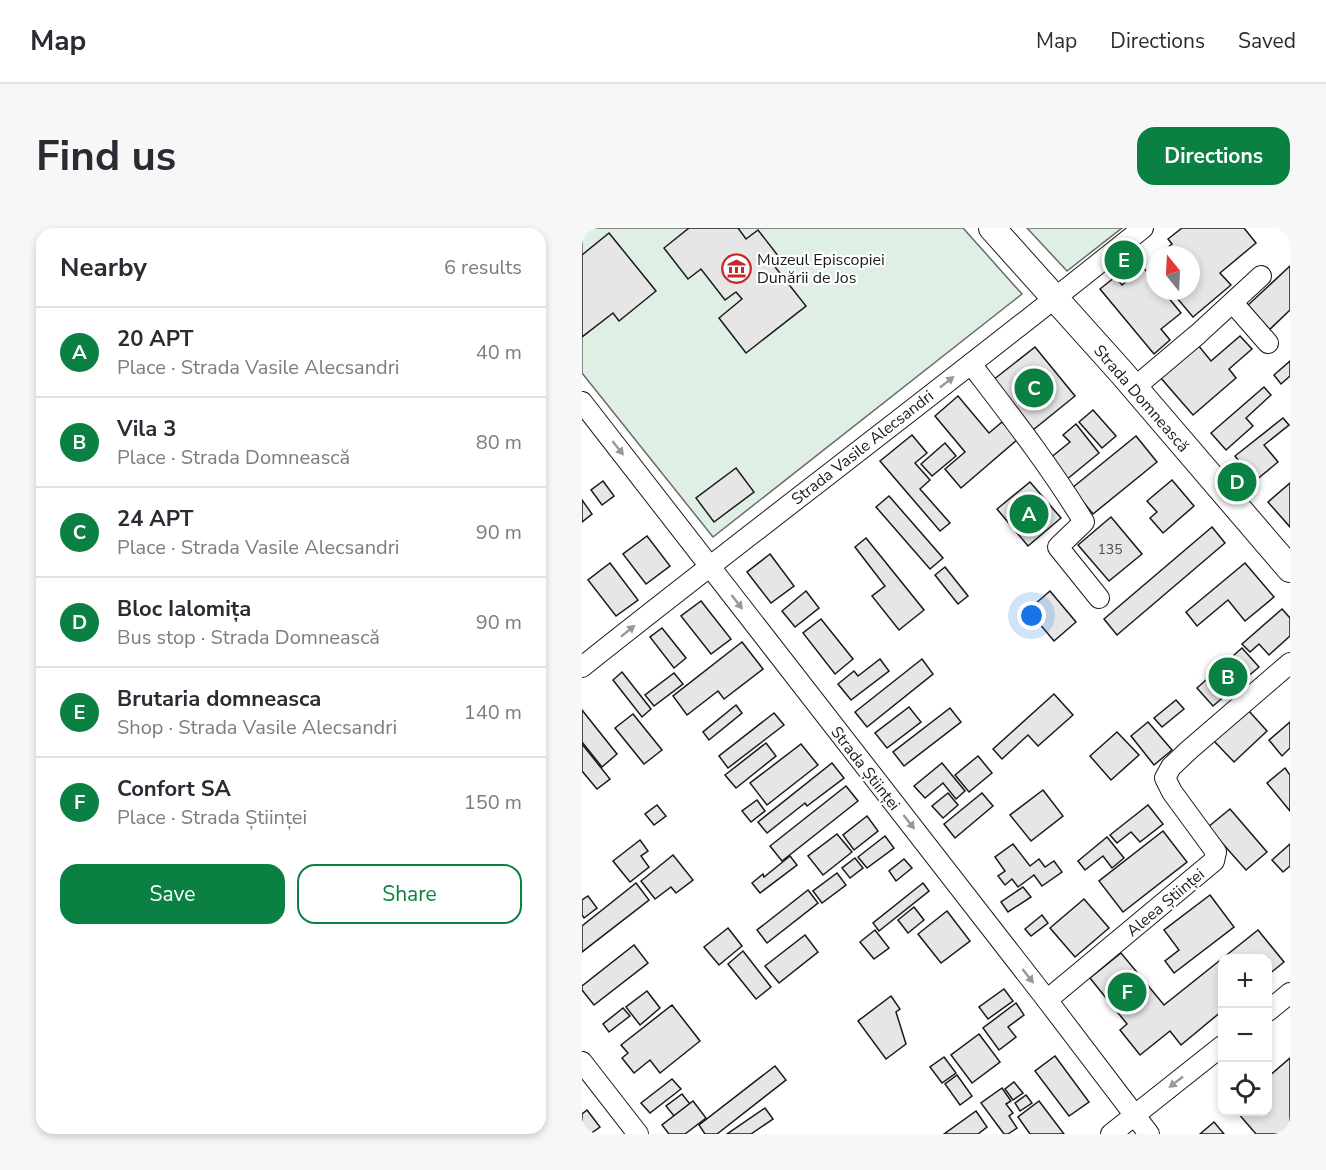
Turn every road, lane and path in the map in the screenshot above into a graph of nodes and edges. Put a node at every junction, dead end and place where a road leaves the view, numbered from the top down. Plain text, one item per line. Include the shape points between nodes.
1 (992, 228) edge
2 (1143, 228) edge
3 (1261, 276) dead end
4 (1053, 298) junction
5 (1233, 303) junction
6 (1268, 343) dead end
7 (971, 364) junction
8 (1134, 388) junction
9 (582, 402) edge
10 (709, 566) junction
11 (1290, 569) edge
12 (1099, 598) dead end
13 (1290, 663) edge
14 (582, 667) edge
15 (1290, 993) edge
16 (1047, 1000) junction
17 (1272, 1008) edge
18 (1218, 1049) edge
19 (582, 1062) edge
20 (1134, 1115) junction
21 (638, 1134) edge
22 (1111, 1134) edge
23 (1149, 1134) edge

1 - 4 main road, Strada Domnească
2 - 4 street, Strada Vasile Alecsandri
3 - 5 street
4 - 7 street, Strada Vasile Alecsandri
4 - 8 main road, Strada Domnească
5 - 6 street
5 - 8 street
10 -> 7 street, Strada Vasile Alecsandri
7 - 12 street via 1034,446 1084,522 1058,547
8 - 11 main road, Strada Domnească
9 -> 10 street, Strada Științei
14 -> 10 street, Strada Vasile Alecsandri
10 -> 16 street, Strada Științei
13 - 16 street, Aleea Științei via 1189,750 1165,778 1216,852 1214,861
15 - 17 street
16 - 20 street, Strada Științei
18 -> 20 street
19 - 21 street
20 - 22 street
20 - 23 street, Strada Științei

